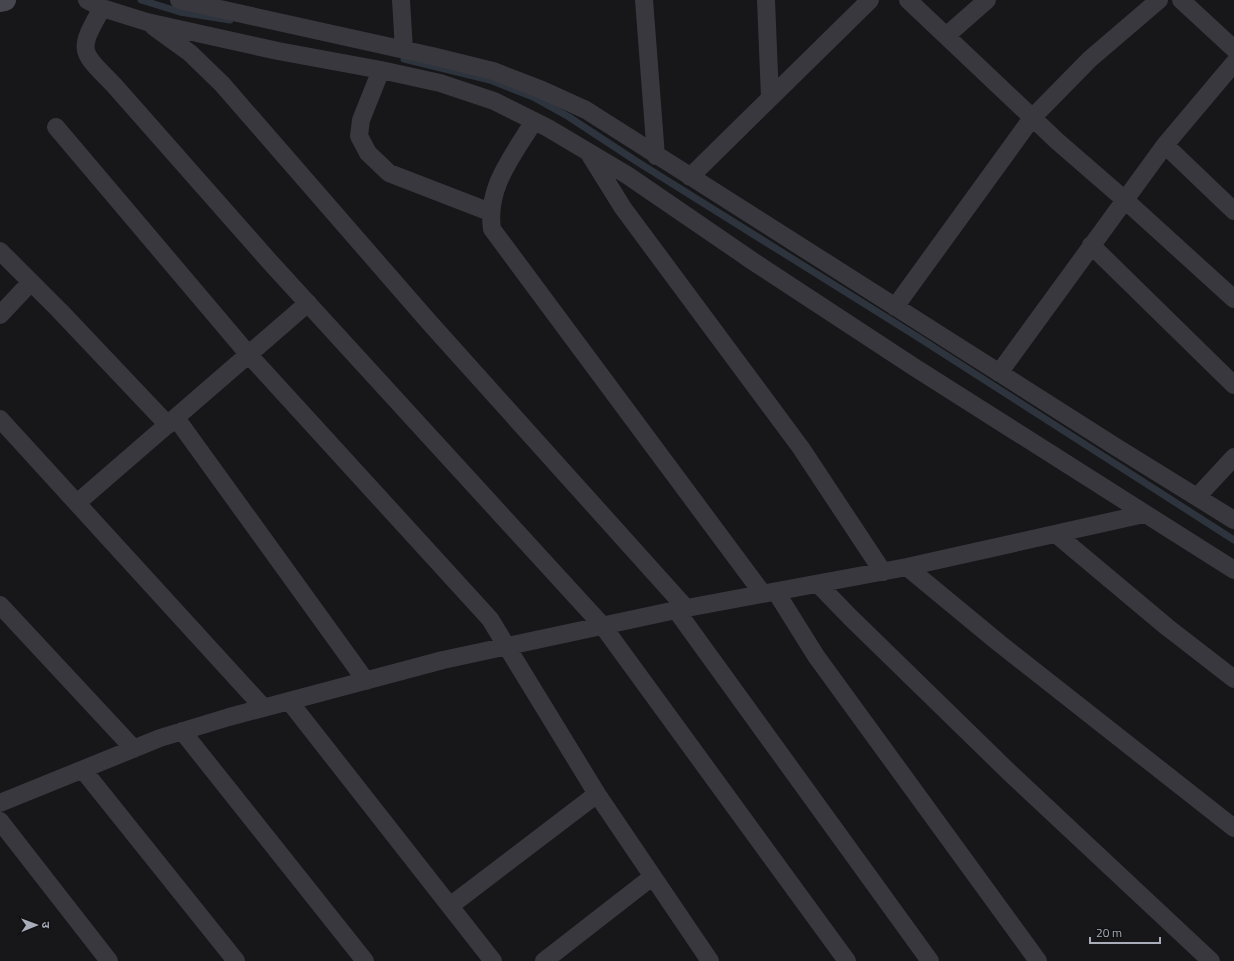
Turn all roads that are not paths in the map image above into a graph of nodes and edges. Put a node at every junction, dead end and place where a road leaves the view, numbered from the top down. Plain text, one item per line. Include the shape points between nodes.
1 (5, 0) edge
2 (179, 0) edge
3 (401, 0) edge
4 (644, 0) edge
5 (766, 0) edge
6 (870, 0) edge
7 (908, 0) edge
8 (987, 0) edge
9 (1159, 0) edge
10 (1181, 0) edge
11 (0, 1) edge
12 (95, 4) edge
13 (146, 22) junction
14 (946, 36) junction
15 (404, 50) junction
16 (1234, 50) edge
17 (1234, 63) edge
18 (381, 70) junction
19 (770, 98) junction
20 (1032, 118) junction
21 (534, 121) junction
22 (56, 127) dead end
23 (1165, 145) junction
24 (589, 152) junction
25 (656, 156) junction
26 (690, 177) junction
27 (1124, 200) junction
28 (1234, 211) edge
29 (490, 212) junction
30 (1091, 245) junction
31 (0, 251) edge
32 (30, 282) junction
33 (1234, 299) edge
34 (308, 304) junction
35 (895, 307) junction
36 (0, 315) edge
37 (249, 355) junction
38 (999, 373) junction
39 (1234, 385) edge
40 (0, 419) edge
41 (172, 421) junction
42 (1234, 457) edge
43 (1197, 497) junction
44 (77, 503) junction
45 (1144, 514) junction
46 (1234, 520) edge
47 (1056, 534) junction
48 (907, 567) junction
49 (1234, 570) edge
50 (883, 572) junction
51 (818, 584) junction
52 (769, 593) junction
53 (0, 605) edge
54 (681, 609) junction
55 (602, 625) junction
56 (505, 645) junction
57 (1234, 679) edge
58 (366, 681) junction
59 (289, 701) junction
60 (264, 707) junction
61 (182, 731) junction
62 (134, 748) junction
63 (83, 770) junction
64 (597, 794) junction
65 (3, 798) edge
66 (0, 821) edge
67 (1234, 828) edge
68 (652, 877) junction
69 (450, 906) junction
70 (109, 961) edge
71 (236, 961) edge
72 (365, 961) edge
73 (493, 961) edge
74 (544, 961) edge
75 (710, 961) edge
76 (847, 961) edge
77 (930, 961) edge
78 (1038, 961) edge
79 (1211, 961) edge

1 - 11 street
2 - 15 street
3 - 15 street
4 - 25 street
5 - 19 street
6 - 19 street
7 - 14 street
8 - 14 street
9 - 20 street via 1090,59
10 - 16 street
12 - 13 street
12 - 34 street via 85,40 89,60
13 - 18 street
13 - 54 street via 190,53 222,84
14 - 20 street
15 - 25 street via 493,71 542,90 586,110
17 - 23 street
18 - 21 street via 440,84 494,101
18 - 29 street via 361,120 359,136 368,153 389,173
19 - 26 street
20 - 27 street
20 - 35 street
21 - 24 street
21 - 29 street via 497,184
22 - 37 street
23 - 27 street
23 - 28 street
24 - 45 street via 907,362
24 - 50 street via 623,208 801,448
25 - 26 street
26 - 35 street
27 - 30 street
27 - 33 street
29 - 52 street via 492,229 496,236
30 - 38 street
30 - 39 street
31 - 32 street
32 - 36 street
32 - 41 street
34 - 37 street
34 - 55 street
35 - 38 street
37 - 41 street
37 - 56 street via 474,600 490,619
38 - 43 street
40 - 44 street
41 - 44 street
41 - 58 street
42 - 43 street
43 - 46 street
44 - 60 street
45 - 47 street
45 - 49 street
47 - 48 street
47 - 57 street
48 - 50 street
48 - 67 street via 1005,648
50 - 51 street
51 - 52 street
51 - 79 street via 1010,773
52 - 54 street
52 - 78 street
53 - 62 street
54 - 55 street
54 - 77 street
55 - 56 street
55 - 76 street
56 - 58 street
56 - 64 street
58 - 59 street
59 - 60 street
59 - 69 street
60 - 61 street
61 - 62 street
61 - 72 street
62 - 63 street
63 - 65 street
63 - 71 street
64 - 68 street
64 - 69 street
66 - 70 street
68 - 74 street
68 - 75 street
69 - 73 street

